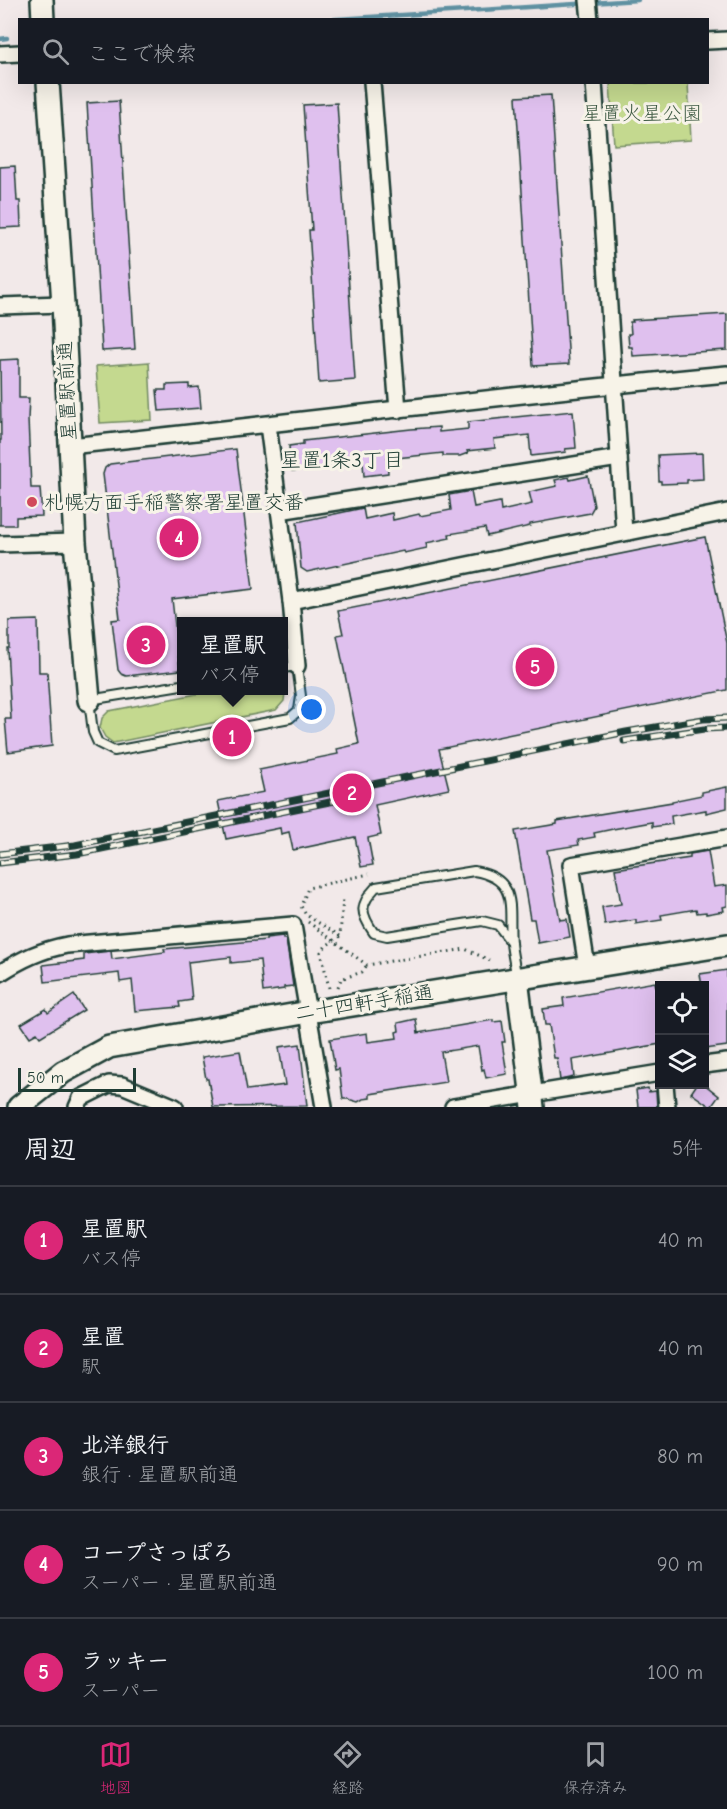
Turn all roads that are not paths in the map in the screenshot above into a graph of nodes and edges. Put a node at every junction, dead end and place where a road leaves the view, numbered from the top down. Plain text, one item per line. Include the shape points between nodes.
1 (42, 0) edge
2 (43, 18) edge
3 (727, 40) edge
4 (709, 41) edge
5 (18, 53) edge
6 (0, 54) edge
7 (48, 84) edge
8 (372, 84) edge
9 (594, 84) edge
10 (63, 304) junction
11 (0, 306) edge
12 (727, 374) edge
13 (615, 384) junction
14 (398, 410) junction
15 (268, 425) junction
16 (70, 446) junction
17 (619, 458) junction
18 (279, 511) junction
19 (727, 512) edge
20 (624, 532) junction
21 (75, 542) junction
22 (0, 544) edge
23 (291, 602) junction
24 (290, 667) edge
25 (177, 686) edge
26 (89, 700) junction
27 (727, 838) edge
28 (511, 942) junction
29 (727, 945) edge
30 (587, 967) junction
31 (0, 973) edge
32 (517, 978) junction
33 (309, 1012) junction
34 (727, 1062) edge
35 (709, 1064) edge
36 (655, 1074) edge
37 (665, 1089) edge
38 (532, 1101) edge
39 (19, 1107) edge
40 (77, 1107) edge
41 (175, 1107) edge
42 (324, 1107) edge
43 (453, 1107) edge
44 (667, 1107) edge

1 - 2 street
3 - 4 street
5 - 6 street
7 - 10 street, 星置駅前通
8 - 14 street
9 - 13 street
10 - 11 street
10 - 16 street, 星置駅前通
12 - 13 street
13 - 14 street
13 - 17 street
14 - 15 street
15 - 16 street
15 - 18 street
16 - 21 street, 星置駅前通
17 - 18 street
17 - 20 street
18 - 23 street
19 - 20 street
20 - 23 street
21 - 22 street
21 - 26 street, 星置駅前通
23 - 24 street
24 - 26 lane via 301,696 299,710 290,718 114,751 98,743
25 - 26 lane
27 - 30 street via 572,865
28 - 28 lane via 498,925 482,921 387,936 374,933 362,907 376,887 474,871 488,873 506,886 512,918
28 - 32 lane
29 - 30 street, 二十四軒手稲通
30 - 32 street, 二十四軒手稲通
31 - 33 street via 45,949 67,945 293,925
32 - 33 street, 二十四軒手稲通
32 - 38 street
33 - 39 street, 二十四軒手稲通 via 109,1047 63,1072
33 - 42 street
34 - 35 street
36 - 38 street
37 - 44 street
38 - 43 street
40 - 41 street via 81,1098 109,1084 122,1085

